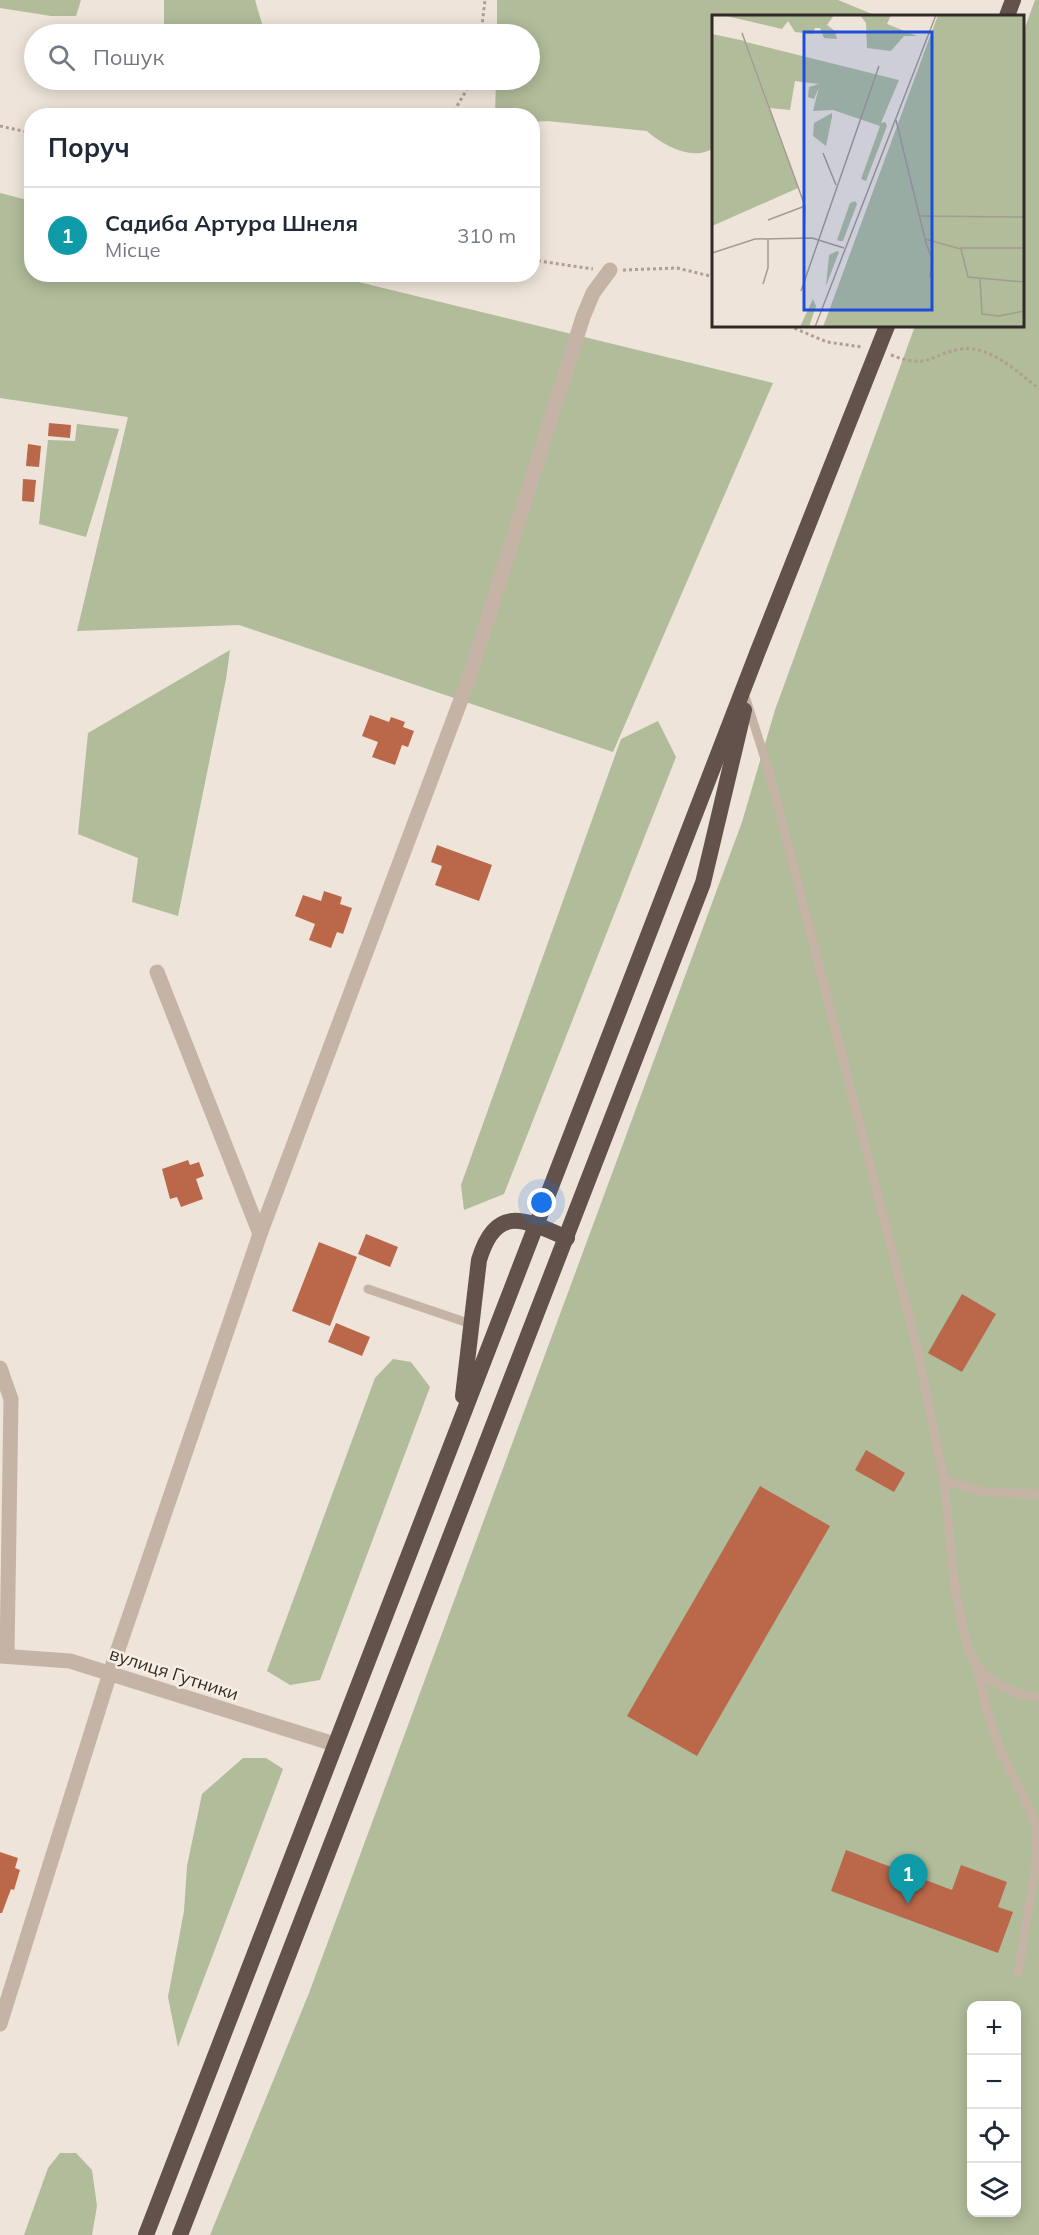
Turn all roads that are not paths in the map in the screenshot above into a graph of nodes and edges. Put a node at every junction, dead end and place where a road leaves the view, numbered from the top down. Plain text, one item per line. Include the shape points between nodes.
1 (1013, 0) edge
2 (1006, 15) edge
3 (610, 270) dead end
4 (887, 327) edge
5 (758, 651) junction
6 (746, 699) junction
7 (157, 972) dead end
8 (536, 1225) junction
9 (260, 1234) junction
10 (567, 1238) junction
11 (368, 1289) dead end
12 (471, 1324) junction
13 (0, 1368) edge
14 (6, 1401) edge
15 (460, 1419) junction
16 (944, 1480) junction
17 (1039, 1494) edge
18 (4, 1656) edge
19 (976, 1665) junction
20 (110, 1673) junction
21 (1039, 1698) edge
22 (334, 1744) junction
23 (1018, 1973) dead end
24 (0, 2024) edge
25 (146, 2235) edge
26 (180, 2235) edge

1 - 2 highway
3 - 9 street via 593,293 583,318 468,681
4 - 5 highway
5 - 6 highway
5 - 8 highway
6 - 10 highway via 703,883
6 - 16 lane via 770,776 911,1325
7 - 9 street
8 - 10 highway
8 - 12 highway via 516,1220 500,1223 491,1230 479,1260
8 - 15 highway
9 - 20 street
10 - 26 highway
11 - 12 lane
12 - 15 highway
13 - 14 street
14 - 18 street
15 - 22 highway
16 - 17 lane via 982,1492
16 - 19 lane via 955,1589 967,1646
18 - 20 street, вулиця Гутники via 70,1661
19 - 21 lane via 990,1680
19 - 23 lane via 1000,1752 1036,1828 1037,1857
20 - 22 street, вулиця Гутники
20 - 24 street
22 - 25 highway

